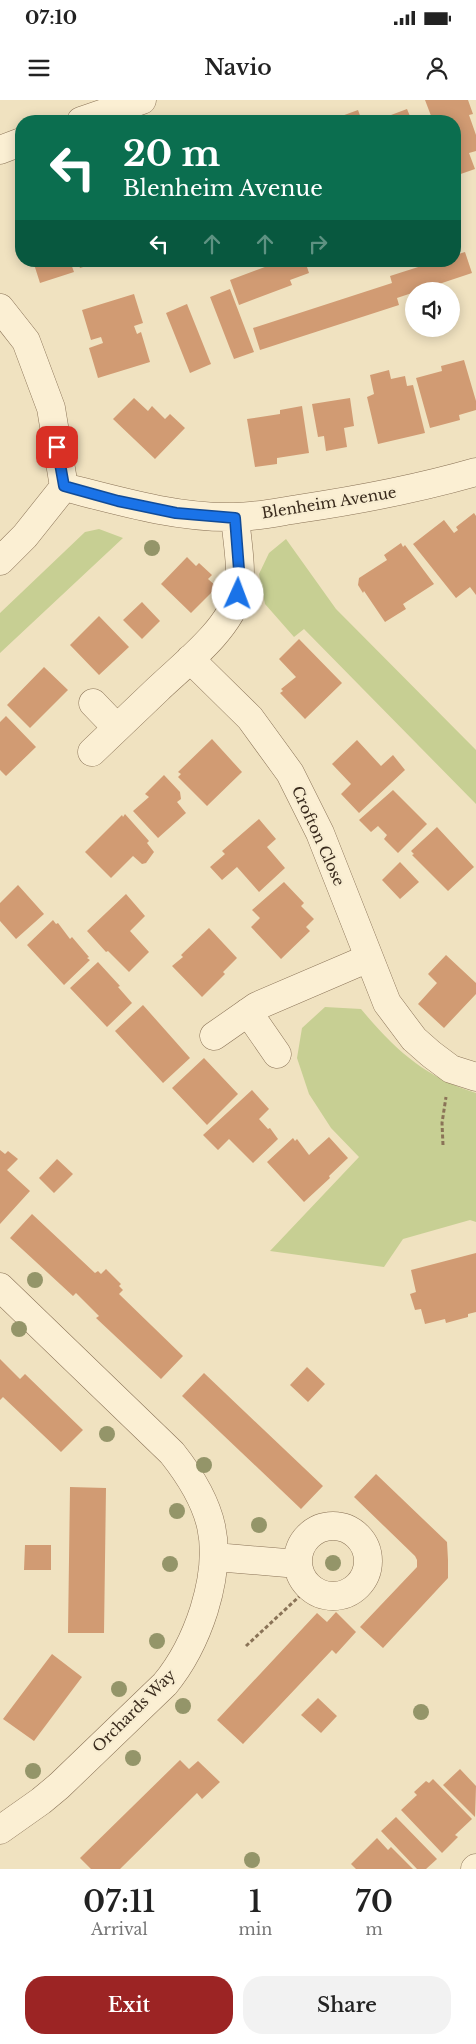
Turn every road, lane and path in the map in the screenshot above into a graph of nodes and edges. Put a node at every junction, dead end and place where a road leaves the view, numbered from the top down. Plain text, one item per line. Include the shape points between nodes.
1 (142, 100) edge
2 (98, 115) edge
3 (15, 144) edge
4 (0, 150) edge
5 (0, 308) edge
6 (476, 472) edge
7 (64, 486) junction
8 (235, 518) junction
9 (0, 561) edge
10 (190, 659) junction
11 (93, 704) dead end
12 (117, 728) junction
13 (92, 752) dead end
14 (369, 958) junction
15 (248, 1012) junction
16 (214, 1036) dead end
17 (277, 1054) dead end
18 (463, 1073) edge
19 (443, 1145) dead end
20 (0, 1287) edge
21 (215, 1557) junction
22 (303, 1576) joint
23 (246, 1646) dead end
24 (0, 1830) edge

1 - 2 street
3 - 4 street
5 - 7 street via 26,341 51,408
6 - 8 street, Blenheim Avenue via 370,498
7 - 8 street, Blenheim Avenue via 176,513
7 - 9 street via 25,536
8 - 10 street via 238,594 230,614
10 - 12 street
10 - 14 street, Crofton Close via 250,718 290,773 320,833
11 - 12 street
12 - 13 street
14 - 15 street
14 - 18 street, Crofton Close via 388,1003 414,1039 430,1054
15 - 16 street
15 - 17 street
18 - 19 path via 442,1123
20 - 21 street, Orchards Way via 182,1466 200,1493 207,1511 216,1547
21 - 22 street
21 - 24 street, Orchards Way via 205,1608 180,1667 53,1791
22 - 23 path

